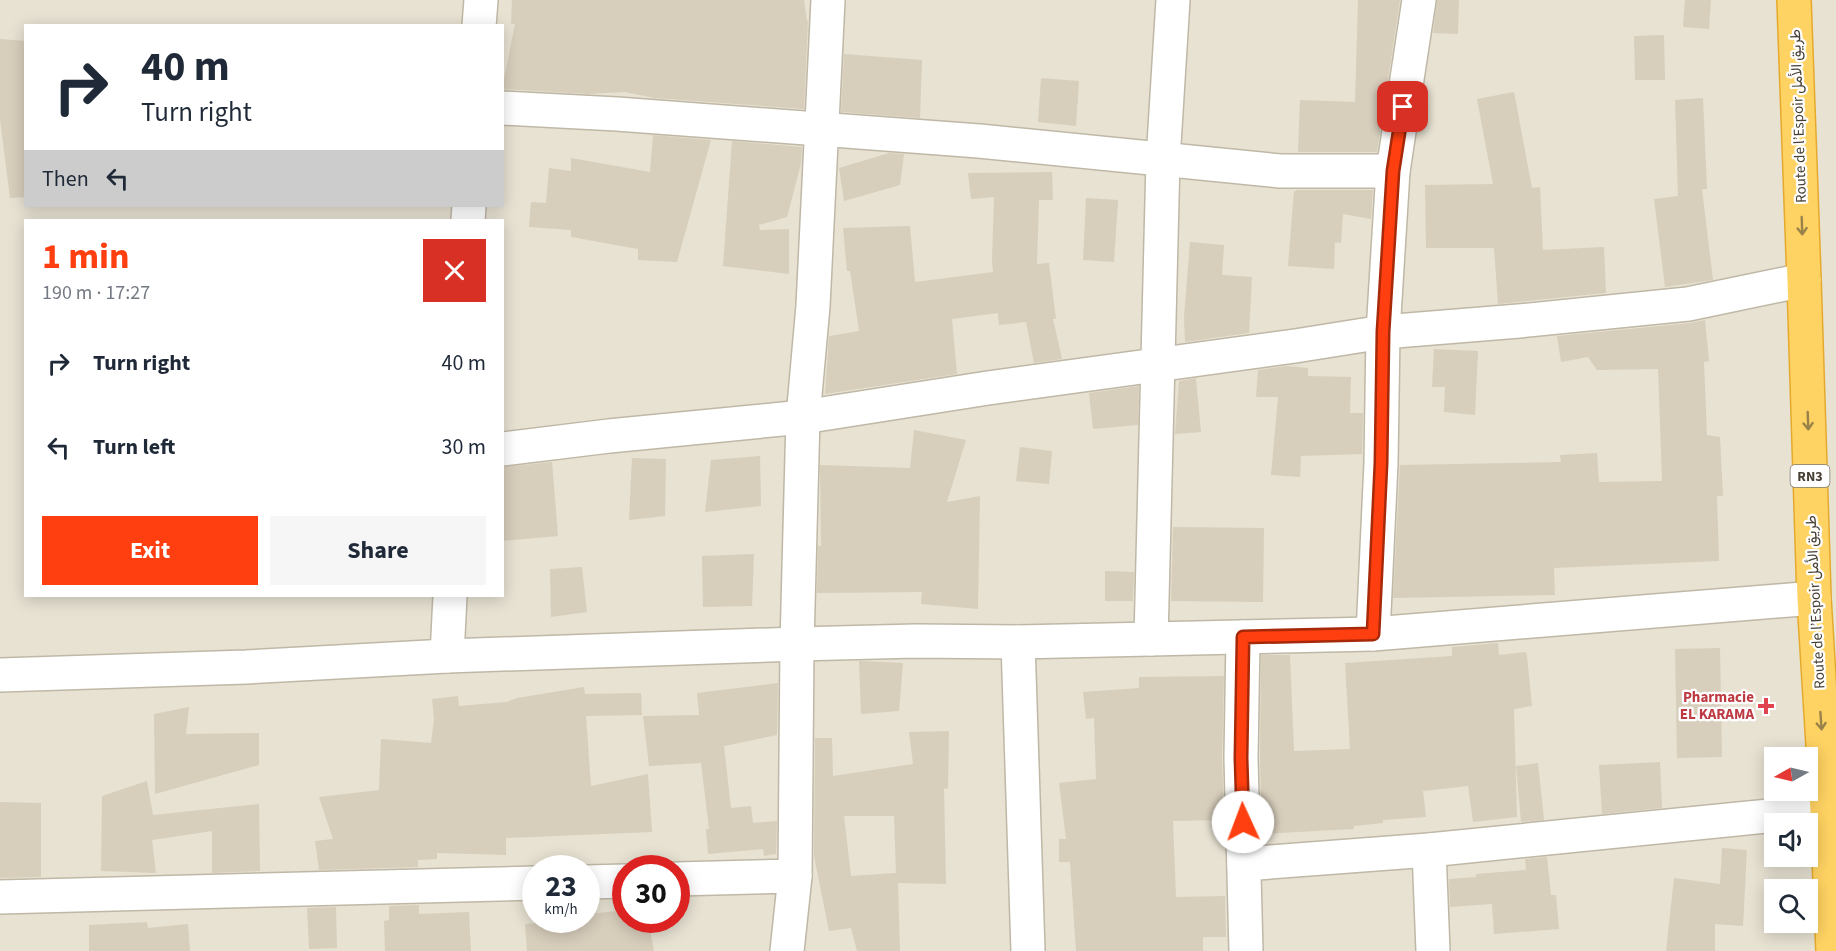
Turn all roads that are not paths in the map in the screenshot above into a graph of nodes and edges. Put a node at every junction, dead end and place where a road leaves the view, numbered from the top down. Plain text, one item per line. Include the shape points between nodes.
1 (481, 0) edge
2 (828, 0) edge
3 (1173, 0) edge
4 (1419, 0) edge
5 (1794, 0) edge
6 (479, 24) edge
7 (504, 108) edge
8 (822, 130) junction
9 (1163, 160) junction
10 (1393, 171) junction
11 (1804, 280) junction
12 (1383, 332) junction
13 (1159, 364) junction
14 (803, 417) junction
15 (504, 449) edge
16 (450, 597) edge
17 (1814, 598) junction
18 (1373, 634) junction
19 (1243, 637) junction
20 (1150, 639) junction
21 (1018, 642) junction
22 (797, 644) junction
23 (447, 656) junction
24 (0, 675) edge
25 (1827, 810) junction
26 (1429, 850) junction
27 (1244, 864) junction
28 (795, 876) junction
29 (690, 879) edge
30 (522, 883) edge
31 (0, 897) edge
32 (787, 951) edge
33 (1028, 951) edge
34 (1246, 951) edge
35 (1433, 951) edge
36 (1833, 951) edge

1 - 6 street
2 - 8 street
3 - 9 street
4 - 10 street
5 -> 11 highway, Route de l’Espoir طريق الأمل / RN3
7 - 8 street
8 - 9 street
8 - 14 street
9 - 10 street via 1280,171
9 - 13 street
10 - 12 street
11 - 12 street via 1688,304
11 -> 17 highway, Route de l’Espoir طريق الأمل / RN3
12 - 13 street
12 - 18 street
13 - 14 street
13 - 20 street
14 - 15 street
14 - 22 street
16 - 23 street
17 - 18 street
17 -> 25 highway, Route de l’Espoir طريق الأمل / RN3
18 - 19 street
19 - 20 street
19 - 27 street
20 - 21 street
21 - 22 street
21 - 33 street
22 - 23 street
22 - 28 street
23 - 24 street
25 - 26 street
25 - 36 highway, Route de l’Espoir طريق الأمل / RN3
26 - 27 street
26 - 35 street
27 - 34 street
28 - 29 street
28 - 32 street
30 - 31 street

